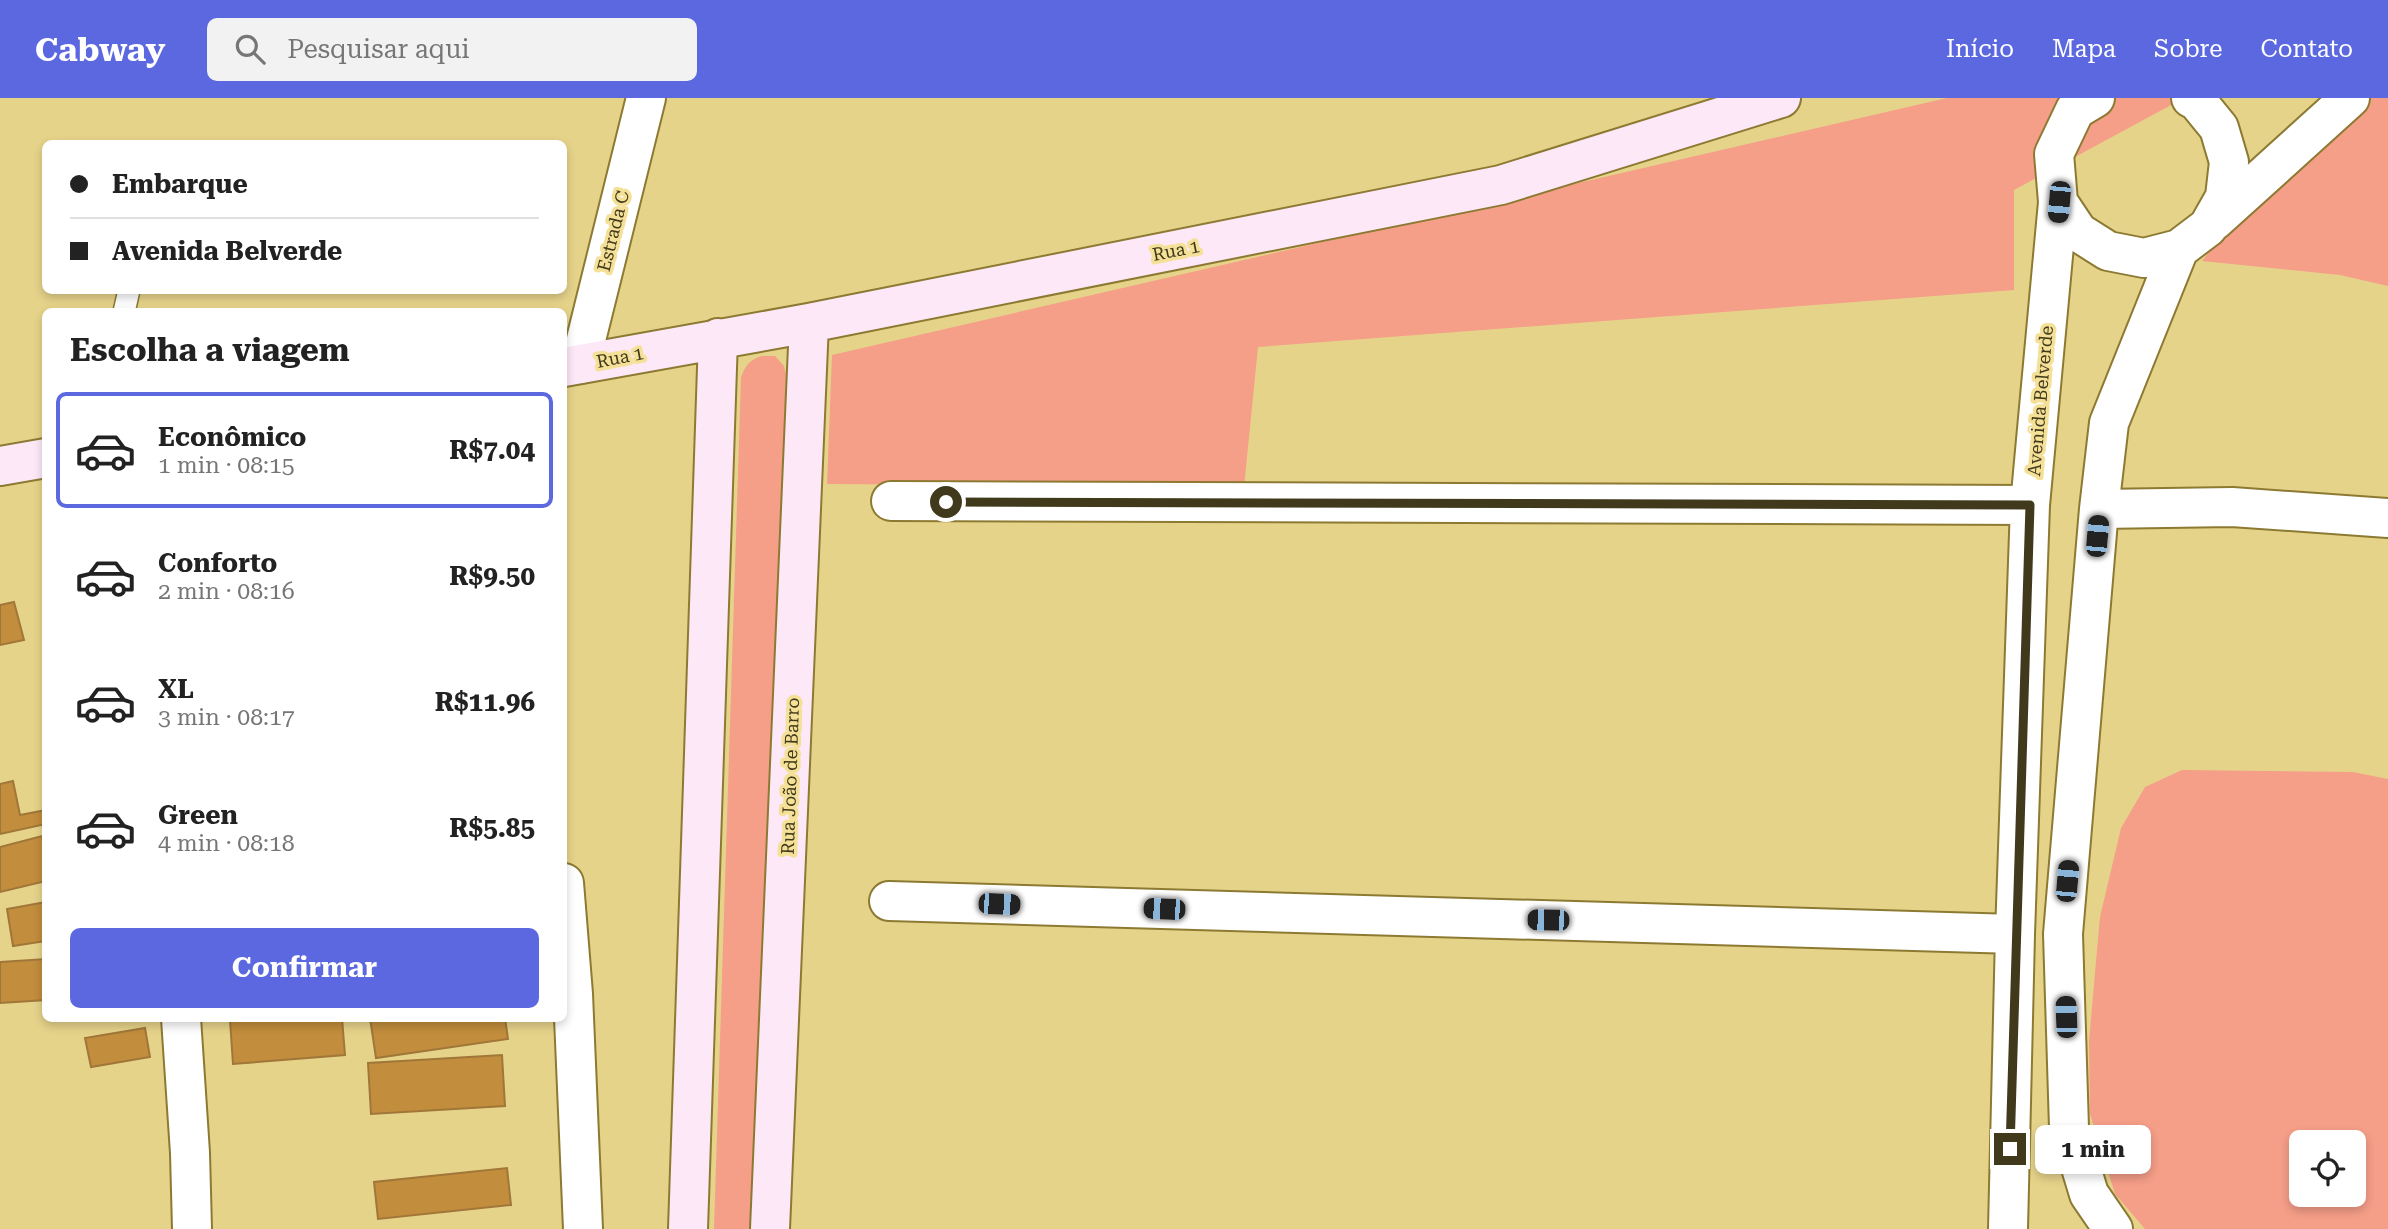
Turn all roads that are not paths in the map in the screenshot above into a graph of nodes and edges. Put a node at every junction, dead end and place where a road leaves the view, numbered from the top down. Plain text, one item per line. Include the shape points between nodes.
1 (646, 98) edge
2 (1781, 98) edge
3 (2095, 98) edge
4 (2191, 98) edge
5 (2350, 98) edge
6 (2059, 202) junction
7 (2193, 238) junction
8 (809, 323) junction
9 (718, 338) junction
10 (572, 365) edge
11 (42, 459) edge
12 (0, 466) edge
13 (891, 501) dead end
14 (2030, 505) junction
15 (2099, 509) junction
16 (2388, 518) edge
17 (889, 901) dead end
18 (567, 920) edge
19 (2015, 934) junction
20 (181, 1022) edge
21 (192, 1229) edge
22 (583, 1229) edge
23 (688, 1229) edge
24 (770, 1229) edge
25 (2008, 1229) edge
26 (2113, 1229) edge

1 - 10 street, Estrada C
2 - 8 street, Rua 1 via 1500,185
3 - 6 street via 2075,110 2054,154
4 - 7 street via 2219,128 2229,162 2225,197
5 - 7 street
6 - 7 street via 2078,232 2108,251 2144,258
6 - 14 street, Avenida Belverde
7 - 15 street via 2109,423
8 - 9 street, Rua 1
8 - 24 street, Rua João de Barro
9 - 10 street, Rua 1
9 - 23 street
11 - 12 street
13 - 14 street
14 - 19 street, Avenida Belverde
15 - 16 street via 2232,507
15 - 26 street via 2063,934 2069,1128 2089,1194
17 - 19 street
18 - 22 street
19 - 25 street, Avenida Belverde
20 - 21 street

